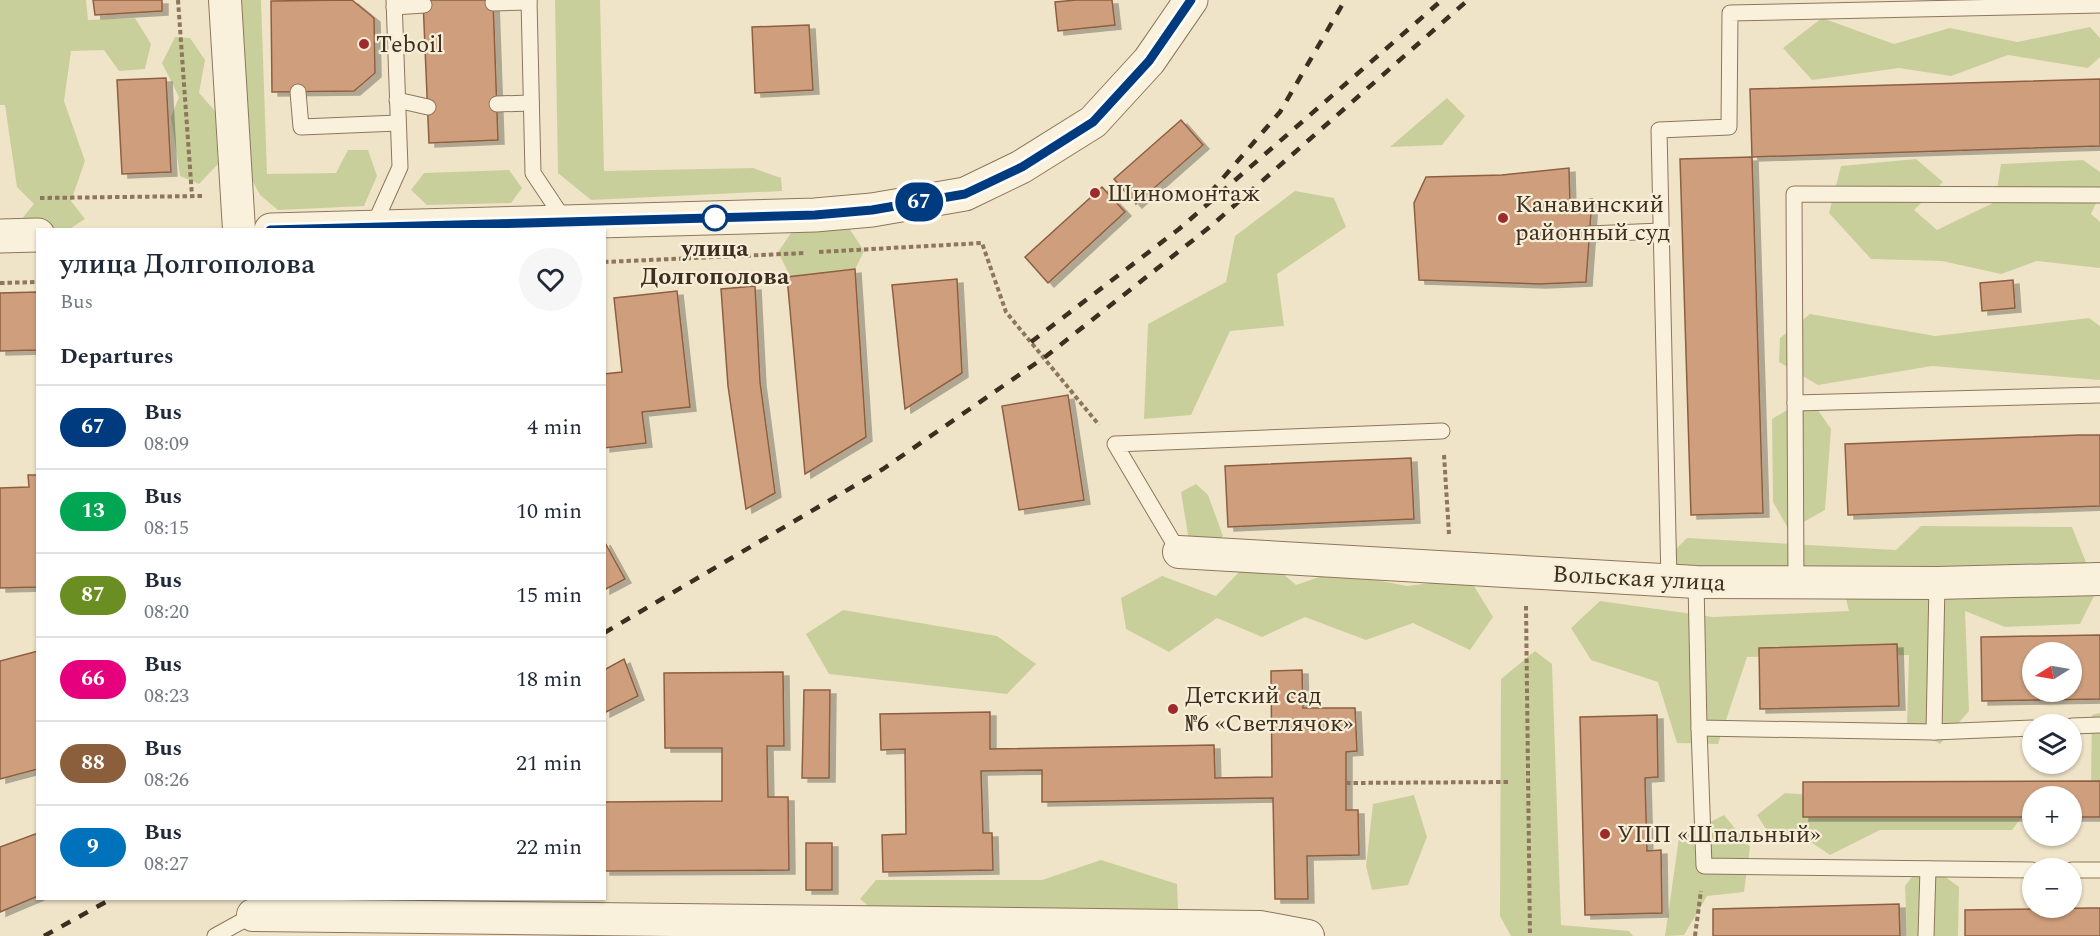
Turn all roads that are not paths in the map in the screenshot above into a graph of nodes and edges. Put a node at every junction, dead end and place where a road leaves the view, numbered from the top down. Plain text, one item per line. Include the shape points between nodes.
1 (225, 0) edge
2 (1164, 0) edge
3 (1191, 0) edge
4 (529, 1) edge
5 (394, 3) edge
6 (493, 3) dead end
7 (2100, 4) edge
8 (424, 6) dead end
9 (1730, 6) edge
10 (1149, 61) junction
11 (298, 92) dead end
12 (397, 100) junction
13 (531, 102) junction
14 (497, 104) dead end
15 (428, 106) dead end
16 (398, 123) junction
17 (2100, 195) edge
18 (565, 221) junction
19 (373, 227) junction
20 (239, 228) edge
21 (339, 228) edge
22 (1662, 231) junction
23 (1589, 234) dead end
24 (36, 235) edge
25 (0, 236) edge
26 (2100, 395) edge
27 (1795, 403) junction
28 (1442, 431) road end
29 (1179, 552) joint
30 (2100, 579) edge
31 (1682, 582) junction
32 (1937, 583) junction
33 (1796, 584) junction
34 (2100, 725) edge
35 (2082, 726) edge
36 (1699, 728) junction
37 (2022, 728) edge
38 (1934, 732) junction
39 (1928, 869) junction
40 (2022, 870) edge
41 (2082, 870) edge
42 (2100, 870) edge
43 (253, 915) joint
44 (1186, 931) edge
45 (215, 936) edge
46 (1308, 936) edge
47 (1926, 936) edge

1 - 20 street
2 - 10 street via 1165,11
3 - 10 street
4 - 6 lane
4 - 13 lane
5 - 8 lane
5 - 12 lane
7 - 9 lane
9 - 22 lane via 1729,127 1659,130
10 - 18 street via 1093,122 1022,167 965,194 815,215
11 - 16 lane via 301,127
12 - 15 lane
12 - 16 lane
13 - 14 lane
13 - 18 lane via 532,173
16 - 19 lane via 400,167
17 - 27 lane via 1794,194
18 - 19 street
19 - 21 street
22 - 23 lane
22 - 31 lane
24 - 25 street
26 - 27 lane
27 - 33 lane
28 - 29 lane via 1115,444
29 - 31 street, Вольская улица
30 - 32 street, Вольская улица
31 - 33 street, Вольская улица
31 - 36 lane
32 - 33 street, Вольская улица
32 - 38 lane
34 - 35 lane
36 - 38 lane
36 - 39 lane via 1704,866
37 - 38 lane
39 - 40 lane
39 - 47 lane
41 - 42 lane
43 - 44 street
43 - 45 lane
44 - 46 street via 1260,927

